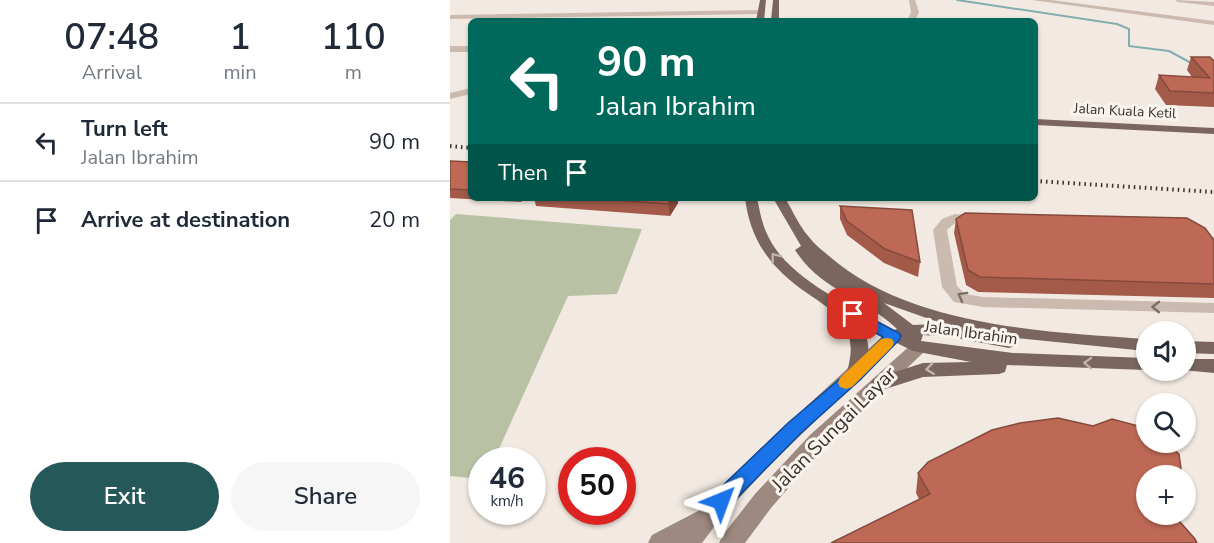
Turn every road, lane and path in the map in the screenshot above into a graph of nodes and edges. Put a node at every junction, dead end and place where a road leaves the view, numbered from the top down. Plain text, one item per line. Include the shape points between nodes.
1 (763, 0) edge
2 (776, 0) edge
3 (912, 0) edge
4 (1035, 0) edge
5 (1178, 0) edge
6 (1200, 1) edge
7 (1126, 3) dead end
8 (1214, 4) edge
9 (563, 8) dead end
10 (1122, 11) junction
11 (762, 12) junction
12 (450, 17) edge
13 (552, 18) edge
14 (761, 18) edge
15 (775, 18) edge
16 (912, 18) edge
17 (1214, 23) edge
18 (450, 49) edge
19 (468, 49) edge
20 (468, 92) edge
21 (450, 96) edge
22 (1038, 122) edge
23 (1214, 130) edge
24 (752, 201) edge
25 (779, 201) edge
26 (993, 219) edge
27 (801, 239) junction
28 (832, 303) junction
29 (1214, 308) edge
30 (907, 338) junction
31 (1077, 341) junction
32 (1136, 344) edge
33 (1196, 347) edge
34 (1214, 348) edge
35 (1044, 362) junction
36 (1136, 364) edge
37 (1196, 365) edge
38 (1214, 366) edge
39 (855, 375) junction
40 (879, 384) junction
41 (705, 517) junction
42 (660, 543) edge
43 (690, 543) edge
44 (731, 543) edge

1 - 11 main road
2 - 15 main road
3 - 16 street
4 - 10 street
5 - 6 street
6 - 8 street
7 - 10 street
9 - 13 street
10 - 17 street
11 - 13 street
11 - 14 main road
12 - 13 street
18 - 19 street
20 - 21 street
22 - 23 main road, Jalan Kuala Ketil
28 -> 24 main road, Jalan Ibrahim via 795,278 772,253 755,221
25 - 27 main road, Jalan Ibrahim
29 -> 26 street via 983,302 960,298 950,287 941,226 950,219
27 - 30 main road via 800,247 815,267 894,316
27 - 31 main road, Jalan Ibrahim via 855,282 918,310 993,330
28 - 30 main road, Jalan Ibrahim
28 - 39 main road via 848,317 858,334 861,356
30 - 31 main road via 940,331 1019,344
30 - 35 main road, Jalan Ibrahim via 988,357
30 - 39 main road, Jalan Sungai Layar
30 - 40 main road, Jalan Sungai Layar
31 - 32 main road, Jalan Ibrahim
33 - 34 main road
36 -> 35 main road, Jalan Ibrahim
35 -> 40 main road via 1019,368 923,370
37 - 38 main road
39 - 41 main road, Jalan Sungai Layar via 794,428
40 - 44 main road, Jalan Sungai Layar via 792,467
41 - 42 main road
41 - 43 main road, Jalan Sungai Layar

